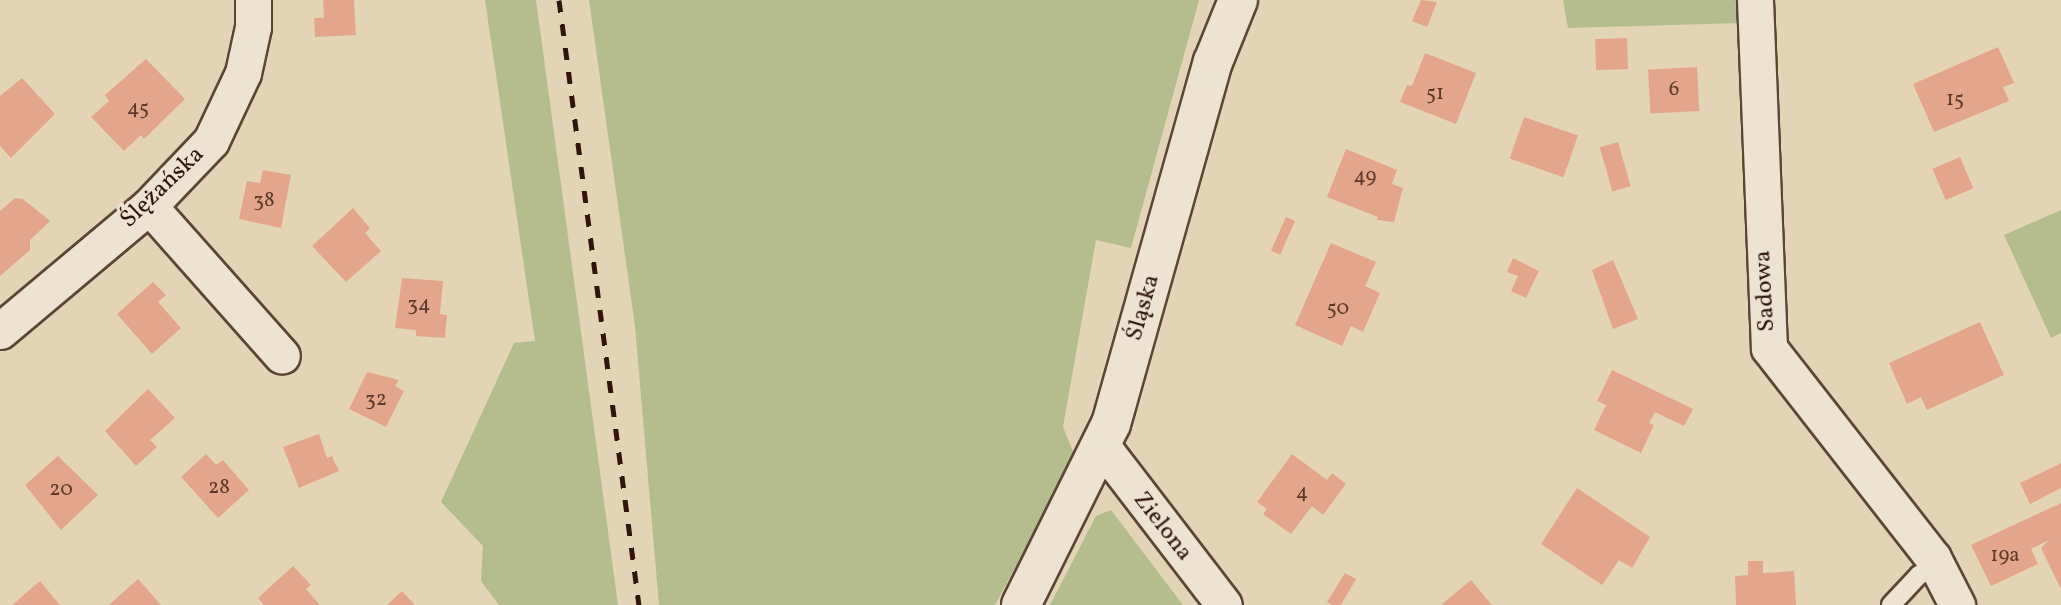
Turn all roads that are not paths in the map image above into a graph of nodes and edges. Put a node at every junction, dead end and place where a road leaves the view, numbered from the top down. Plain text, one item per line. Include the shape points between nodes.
1 (253, 0) edge
2 (1238, 0) edge
3 (1755, 0) edge
4 (149, 206) junction
5 (0, 331) edge
6 (282, 356) dead end
7 (1102, 446) junction
8 (1937, 567) junction
9 (1021, 605) edge
10 (1224, 605) edge
11 (1891, 605) edge
12 (1957, 605) edge

1 - 4 street, Ślężańska via 253,27 233,103 211,141
2 - 7 street, Śląska via 1213,62
3 - 8 street, Sadowa via 1769,348
4 - 5 street, Ślężańska
4 - 6 street
7 - 9 street, Śląska
7 - 10 street, Zielona
8 - 11 lane via 1919,575
8 - 12 street, Sadowa

